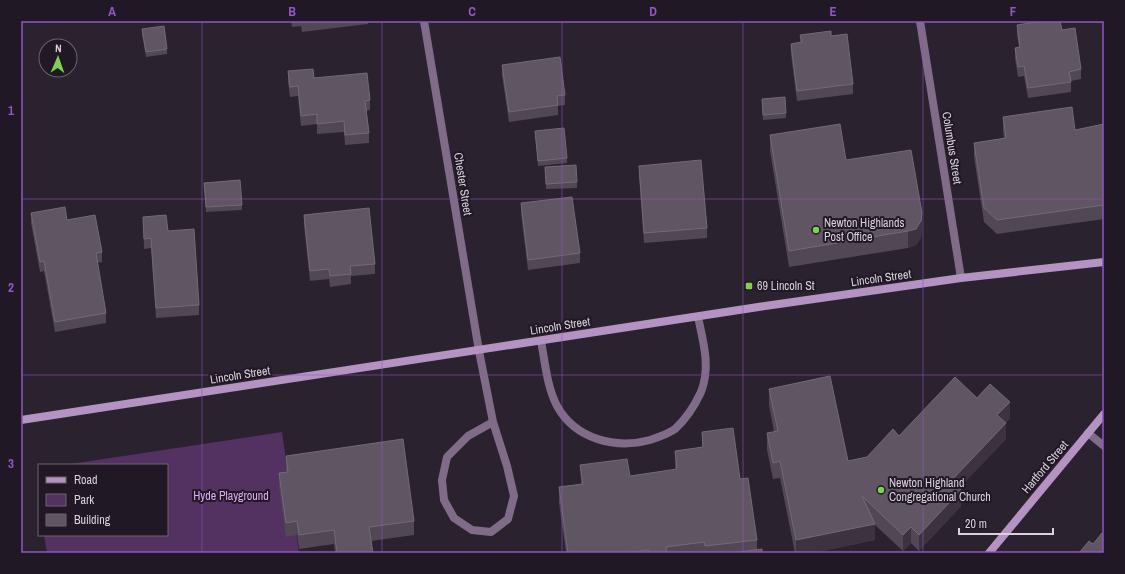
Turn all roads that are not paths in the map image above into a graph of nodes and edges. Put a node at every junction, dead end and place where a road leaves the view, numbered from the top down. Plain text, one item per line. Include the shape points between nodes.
1 (424, 21) edge
2 (920, 21) edge
3 (1104, 262) edge
4 (961, 278) junction
5 (698, 317) junction
6 (541, 342) junction
7 (479, 351) junction
8 (1104, 414) edge
9 (21, 420) edge
10 (493, 422) junction
11 (1088, 433) junction
12 (1104, 446) edge
13 (990, 553) edge

1 - 7 street, Chester Street
2 - 4 street, Columbus Street
3 - 4 street, Lincoln Street
4 - 5 street, Lincoln Street
5 - 6 street, Lincoln Street
5 - 6 street via 706,360 701,391 686,418 674,429 660,437 641,442 624,444 591,437 566,418 557,406 552,392
6 - 7 street, Lincoln Street
7 - 9 street, Lincoln Street
7 - 10 street, Chester Street
8 - 11 street, Hartford Street
10 - 10 street, Chester Street via 468,436 447,457 442,480 444,500 454,518 472,530 491,532 508,519 514,496
11 - 12 street
11 - 13 street, Hartford Street

